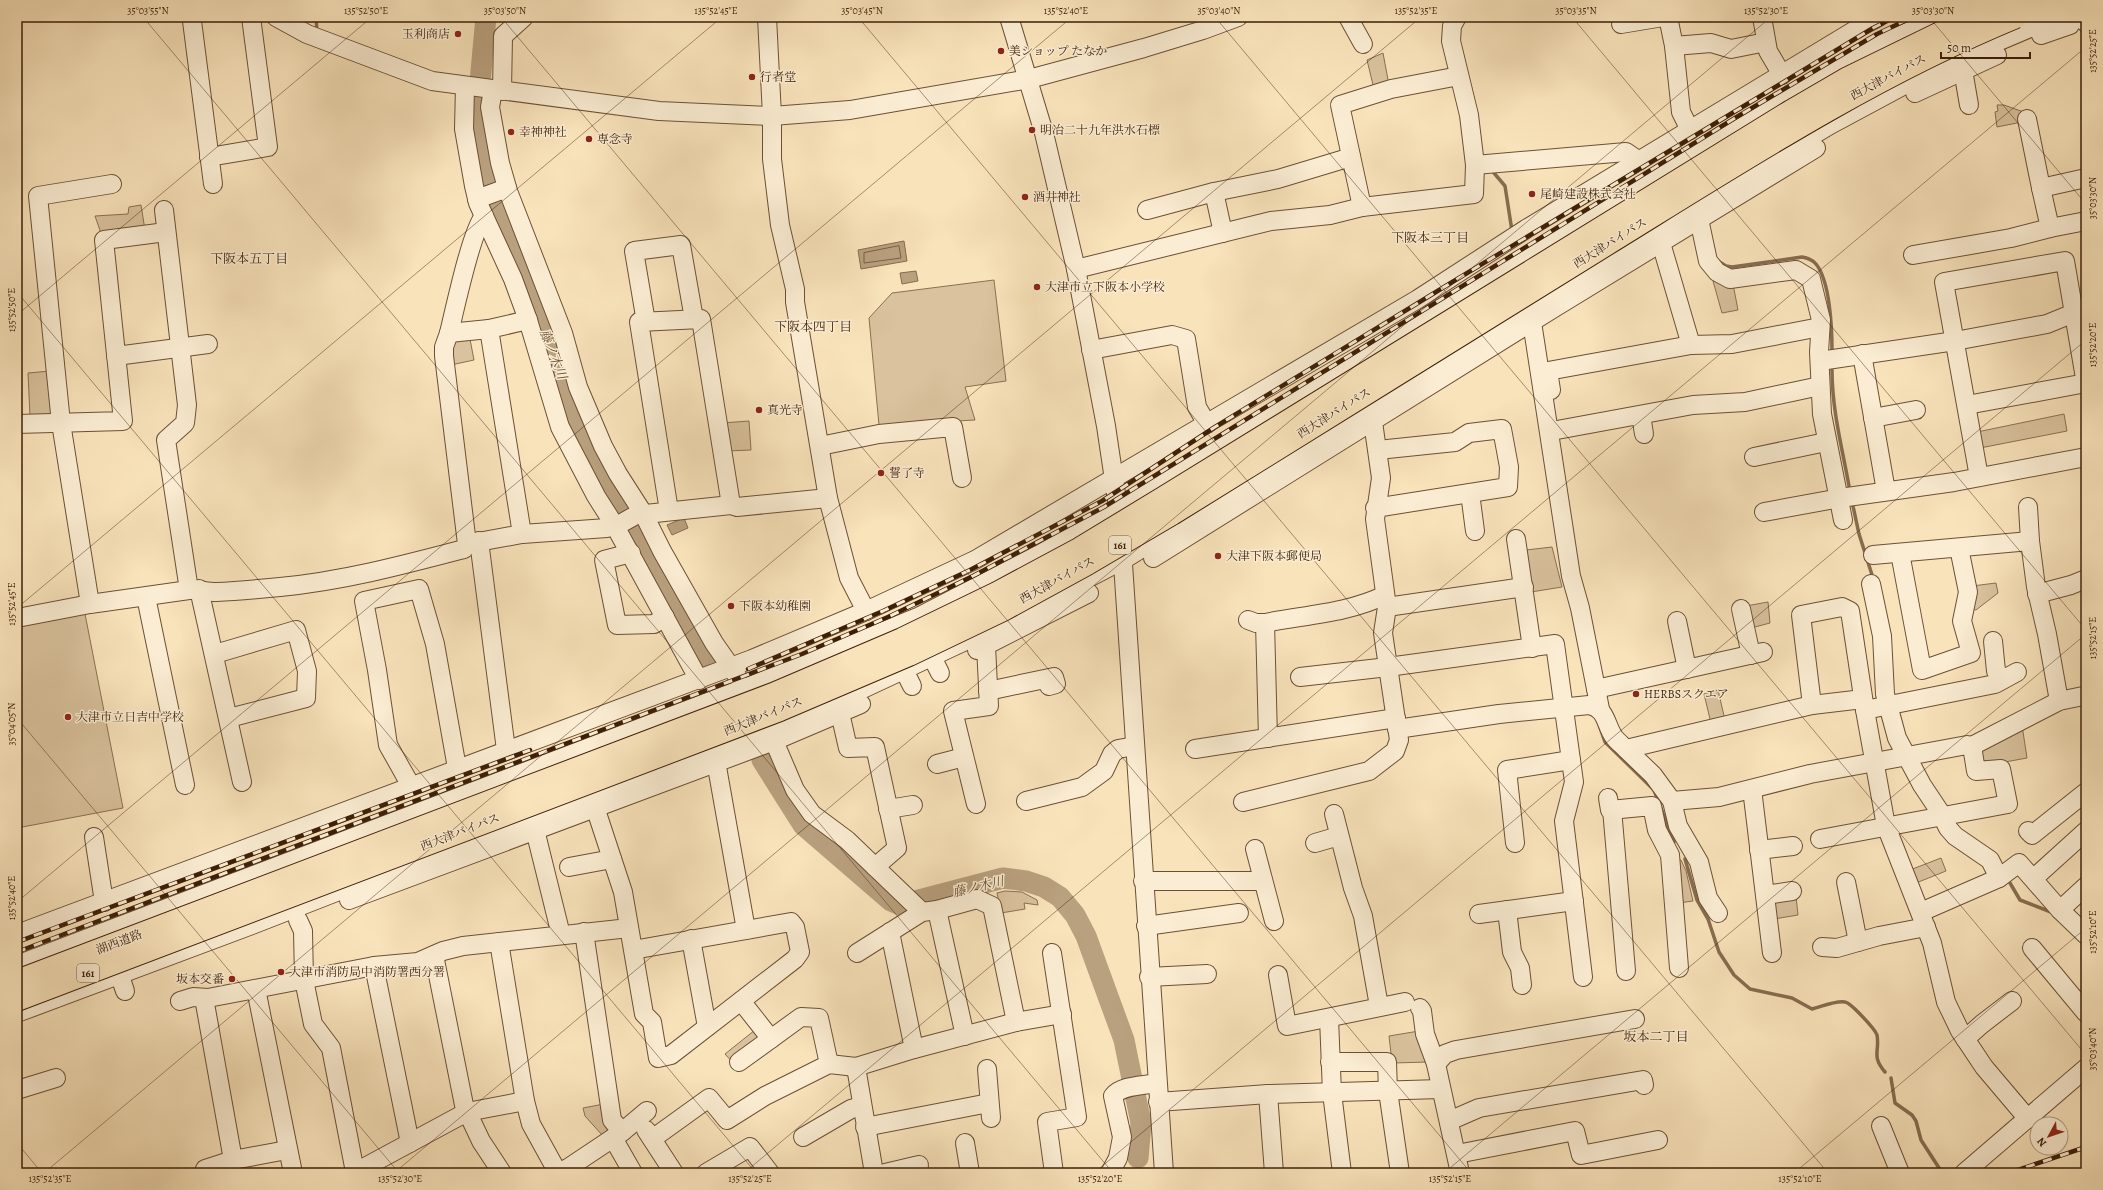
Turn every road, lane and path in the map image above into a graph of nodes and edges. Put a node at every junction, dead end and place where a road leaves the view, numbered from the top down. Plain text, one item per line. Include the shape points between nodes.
1 (251, 17) edge
2 (276, 17) edge
3 (524, 17) edge
4 (767, 17) edge
5 (1009, 17) edge
6 (1238, 17) edge
7 (1348, 17) edge
8 (1457, 17) edge
9 (1663, 17) edge
10 (1668, 17) edge
11 (1762, 17) edge
12 (1879, 17) edge
13 (1943, 17) edge
14 (1972, 17) edge
15 (2074, 20) edge
16 (1859, 22) edge
17 (1621, 24) dead end
18 (190, 28) dead end
19 (2025, 28) edge
20 (1766, 42) junction
21 (1363, 44) dead end
22 (1674, 46) junction
23 (1963, 70) junction
24 (1782, 75) junction
25 (1459, 76) junction
26 (1029, 79) junction
27 (467, 87) junction
28 (495, 90) junction
29 (1969, 105) dead end
30 (772, 116) junction
31 (2027, 119) dead end
32 (1690, 130) junction
33 (1675, 139) junction
34 (210, 156) junction
35 (1351, 157) junction
36 (1688, 159) junction
37 (1639, 161) junction
38 (1475, 164) junction
39 (2086, 178) edge
40 (112, 184) dead end
41 (213, 184) dead end
42 (507, 188) junction
43 (2041, 188) junction
44 (1214, 192) junction
45 (477, 199) junction
46 (1714, 202) junction
47 (1362, 208) junction
48 (164, 210) dead end
49 (1148, 210) dead end
50 (484, 216) junction
51 (1699, 219) junction
52 (2086, 221) edge
53 (2050, 228) junction
54 (166, 232) junction
55 (1223, 233) junction
56 (1518, 235) junction
57 (1661, 243) junction
58 (1913, 255) dead end
59 (1523, 261) junction
60 (1076, 269) junction
61 (1551, 302) junction
62 (2080, 311) edge
63 (694, 319) junction
64 (528, 320) junction
65 (646, 322) junction
66 (1532, 322) junction
67 (1820, 327) junction
68 (489, 329) junction
69 (449, 333) junction
70 (1955, 340) junction
71 (208, 344) dead end
72 (1691, 345) junction
73 (180, 347) junction
74 (1091, 350) junction
75 (1862, 354) junction
76 (116, 356) junction
77 (1820, 361) junction
78 (2086, 383) edge
79 (1820, 386) junction
80 (1966, 405) junction
81 (1916, 410) dead end
82 (1641, 415) junction
83 (1873, 418) junction
84 (1373, 422) junction
85 (61, 423) junction
86 (17, 424) edge
87 (1207, 424) junction
88 (1557, 430) junction
89 (1644, 434) dead end
90 (1187, 436) junction
91 (1826, 442) junction
92 (820, 446) junction
93 (1560, 448) dead end
94 (1378, 450) junction
95 (1754, 457) dead end
96 (2086, 457) edge
97 (1198, 461) junction
98 (1979, 477) junction
99 (962, 478) dead end
100 (1113, 479) junction
101 (1263, 482) junction
102 (1886, 491) junction
103 (1470, 493) junction
104 (828, 498) junction
105 (1840, 498) junction
106 (731, 505) junction
107 (1225, 505) junction
108 (2028, 507) dead end
109 (1375, 508) junction
110 (1120, 509) junction
111 (669, 511) junction
112 (1764, 512) dead end
113 (640, 514) junction
114 (1843, 520) dead end
115 (617, 525) junction
116 (1475, 531) dead end
117 (522, 534) junction
118 (1175, 536) junction
119 (1516, 539) dead end
120 (2030, 541) junction
121 (473, 543) junction
122 (1959, 548) junction
123 (631, 553) junction
124 (1900, 553) junction
125 (1873, 555) dead end
126 (1153, 558) dead end
127 (1122, 560) junction
128 (356, 576) junction
129 (2086, 579) edge
130 (1871, 584) dead end
131 (1524, 587) junction
132 (194, 589) junction
133 (1089, 593) dead end
134 (2037, 594) junction
135 (146, 597) junction
136 (364, 600) junction
137 (1386, 601) junction
138 (90, 604) junction
139 (1742, 609) dead end
140 (866, 610) junction
141 (665, 617) junction
142 (1037, 617) junction
143 (17, 618) edge
144 (1677, 621) dead end
145 (1594, 636) dead end
146 (986, 646) junction
147 (1532, 648) junction
148 (1982, 650) dead end
149 (215, 654) junction
150 (937, 666) junction
151 (731, 667) junction
152 (1388, 668) junction
153 (1687, 669) junction
154 (1300, 677) dead end
155 (909, 679) junction
156 (695, 681) junction
157 (1049, 686) dead end
158 (745, 688) junction
159 (1601, 688) junction
160 (988, 691) junction
161 (2083, 696) dead end
162 (2059, 701) junction
163 (1812, 705) junction
164 (1864, 705) junction
165 (699, 706) junction
166 (1888, 706) junction
167 (1563, 707) junction
168 (1600, 709) junction
169 (840, 713) junction
170 (229, 718) junction
171 (1396, 724) junction
172 (776, 732) junction
173 (1268, 738) junction
174 (1134, 746) junction
175 (1972, 746) junction
176 (1195, 749) dead end
177 (1626, 749) junction
178 (506, 750) junction
179 (714, 755) junction
180 (1908, 756) junction
181 (964, 757) junction
182 (1571, 760) junction
183 (1874, 762) junction
184 (937, 764) dead end
185 (457, 768) junction
186 (242, 782) dead end
187 (185, 785) dead end
188 (411, 786) junction
189 (1752, 789) junction
190 (2086, 792) edge
191 (1026, 801) dead end
192 (1672, 801) junction
193 (1243, 802) dead end
194 (976, 804) dead end
195 (913, 805) dead end
196 (595, 807) junction
197 (888, 809) junction
198 (1334, 814) dead end
199 (1942, 817) junction
200 (1886, 826) junction
201 (535, 830) junction
202 (2028, 830) dead end
203 (2086, 831) edge
204 (1339, 836) junction
205 (94, 837) dead end
206 (1820, 839) dead end
207 (1315, 842) dead end
208 (1515, 843) dead end
209 (1690, 846) junction
210 (1793, 846) dead end
211 (1255, 849) dead end
212 (1759, 850) junction
213 (1670, 855) junction
214 (451, 858) junction
215 (612, 858) junction
216 (569, 867) dead end
217 (875, 867) junction
218 (1999, 878) junction
219 (2034, 878) junction
220 (243, 879) junction
221 (1143, 881) junction
222 (1263, 881) junction
223 (1846, 882) dead end
224 (2086, 886) edge
225 (1792, 891) dead end
226 (1765, 895) junction
227 (104, 902) junction
228 (1574, 902) junction
229 (921, 907) junction
230 (1507, 910) junction
231 (2060, 910) junction
232 (1239, 913) dead end
233 (1718, 913) dead end
234 (307, 914) junction
235 (1479, 914) dead end
236 (1924, 920) junction
237 (1274, 922) dead end
238 (1146, 926) junction
239 (629, 928) junction
240 (746, 930) junction
241 (103, 932) junction
242 (584, 932) junction
243 (890, 932) junction
244 (255, 933) junction
245 (17, 934) edge
246 (560, 935) junction
247 (2086, 935) edge
248 (157, 937) junction
249 (691, 939) junction
250 (499, 942) junction
251 (1858, 942) junction
252 (1822, 947) dead end
253 (2032, 948) dead end
254 (633, 950) junction
255 (1050, 951) dead end
256 (1772, 952) dead end
257 (857, 953) dead end
258 (434, 955) junction
259 (17, 965) edge
260 (374, 966) junction
261 (1679, 968) dead end
262 (1626, 971) dead end
263 (1207, 974) dead end
264 (1278, 974) dead end
265 (1149, 977) junction
266 (1583, 977) dead end
267 (304, 980) junction
268 (17, 981) edge
269 (123, 983) junction
270 (1522, 985) dead end
271 (256, 989) junction
272 (204, 998) junction
273 (17, 1000) edge
274 (180, 1001) dead end
275 (741, 1001) junction
276 (2012, 1001) dead end
277 (1379, 1006) junction
278 (2084, 1007) edge
279 (17, 1013) edge
280 (1062, 1014) junction
281 (1329, 1018) junction
282 (1635, 1019) dead end
283 (1016, 1022) junction
284 (17, 1025) edge
285 (707, 1027) junction
286 (965, 1036) junction
287 (771, 1039) junction
288 (1966, 1039) junction
289 (914, 1049) junction
290 (739, 1062) dead end
291 (1330, 1062) junction
292 (829, 1064) junction
293 (1436, 1064) junction
294 (856, 1067) junction
295 (2086, 1068) edge
296 (987, 1069) dead end
297 (56, 1078) dead end
298 (1646, 1081) dead end
299 (1141, 1086) junction
300 (1441, 1089) junction
301 (17, 1090) edge
302 (1388, 1091) junction
303 (1332, 1093) junction
304 (1268, 1094) junction
305 (525, 1101) junction
306 (1158, 1102) junction
307 (862, 1106) junction
308 (467, 1112) junction
309 (2028, 1119) junction
310 (1449, 1121) junction
311 (1881, 1126) dead end
312 (865, 1127) junction
313 (617, 1135) junction
314 (802, 1137) dead end
315 (652, 1138) junction
316 (1658, 1140) dead end
317 (410, 1143) junction
318 (965, 1143) dead end
319 (287, 1150) junction
320 (1457, 1154) junction
321 (233, 1160) junction
322 (919, 1165) dead end
323 (205, 1168) dead end
324 (293, 1173) edge
325 (355, 1173) edge
326 (502, 1173) edge
327 (557, 1173) edge
328 (633, 1173) edge
329 (674, 1173) edge
330 (706, 1173) edge
331 (770, 1173) edge
332 (874, 1173) edge
333 (885, 1173) edge
334 (970, 1173) edge
335 (1054, 1173) edge
336 (1110, 1173) edge
337 (1164, 1173) edge
338 (1274, 1173) edge
339 (1342, 1173) edge
340 (1400, 1173) edge
341 (1460, 1173) edge
342 (1900, 1173) edge
343 (1964, 1173) edge

1 - 34 street via 268,147
2 - 27 street via 307,34 432,81
3 - 28 street via 503,36
4 - 30 street
5 - 26 street
6 - 26 street via 1144,48
7 - 21 street
8 - 25 street via 1452,26 1451,41
9 - 17 street
10 - 22 street
11 - 20 street
12 - 16 street
13 - 36 street via 1884,42
14 - 248 highway, 西大津バイパス / 161, bridge via 1853,76 1791,112 1157,502 1079,549 997,593 902,639 773,694
15 - 19 street
16 - 24 street
18 - 34 street
19 - 23 street
19 - 46 street via 1931,71 1830,125
19 - 248 highway, 西大津バイパス / 161, bridge via 1972,35 1911,65 1800,126 1172,514 1003,610 909,655 780,710
20 - 22 street via 1731,49 1711,43
20 - 24 street via 1768,51
22 - 32 street via 1681,112
23 - 29 street
23 - 46 street via 1923,88
24 - 32 street
25 - 35 street via 1391,89 1340,105
25 - 38 street via 1469,115
26 - 30 street via 850,110
26 - 60 street
27 - 28 street
27 - 45 street via 464,130
28 - 30 street via 659,111
28 - 42 street via 490,107
30 - 92 street via 772,159 780,225 795,289 795,302
31 - 43 street via 2027,139
32 - 33 street
33 - 36 street
33 - 37 street
34 - 41 street
35 - 44 street via 1278,179
35 - 47 street
36 - 46 street
36 - 59 street
37 - 38 street via 1626,152
37 - 56 street
38 - 47 street via 1474,194
39 - 43 street
40 - 85 street via 38,196
42 - 45 street
42 - 113 street via 563,333 578,387 603,446
43 - 53 street
44 - 49 street
44 - 55 street
45 - 50 street
46 - 51 street
46 - 61 street
47 - 55 street via 1330,215 1271,221
48 - 54 street
50 - 64 street via 513,279
50 - 69 street via 475,237
51 - 57 street
51 - 67 street via 1708,261 1717,272 1730,280 1796,270 1811,279 1821,320
52 - 53 street
53 - 58 street via 2011,238
54 - 73 street
54 - 76 street via 104,240
55 - 60 street
56 - 59 street
56 - 87 street via 1418,299
57 - 61 street
57 - 72 street
59 - 61 street
59 - 97 street
60 - 74 street
61 - 66 street
61 - 101 street
62 - 70 street via 2047,324
62 - 70 street via 2065,261 1944,282
62 - 78 street
63 - 65 street
63 - 65 street via 681,245 634,251
63 - 106 street via 701,319
64 - 68 street
64 - 115 street via 560,427 596,496
65 - 111 street via 640,322
66 - 84 street
66 - 159 street via 1571,576
67 - 72 street via 1732,344
67 - 77 street
68 - 69 street
68 - 117 street
69 - 121 street via 444,356
70 - 75 street
70 - 80 street
71 - 73 street
72 - 88 street via 1548,371
73 - 76 street
73 - 132 street via 187,405 185,423 166,440
74 - 87 street via 1172,335 1186,339 1197,407
74 - 100 street via 1106,426
75 - 77 street
75 - 83 street
76 - 85 street via 123,421
77 - 79 street
78 - 80 street
79 - 82 street via 1745,402 1693,406
79 - 91 street
80 - 98 street
81 - 83 street
82 - 88 street
82 - 89 street
83 - 102 street
84 - 94 street
84 - 101 street
85 - 86 street
85 - 138 street
87 - 90 street
88 - 93 street
90 - 97 street via 1198,456
90 - 100 street
91 - 95 street
91 - 105 street
92 - 99 street via 879,434 953,427
92 - 104 street
94 - 103 street via 1455,442 1469,433 1502,429 1509,467 1508,487
94 - 109 street via 1381,478
96 - 98 street
97 - 107 street
97 - 110 street
98 - 102 street
100 - 110 street
100 - 140 street via 975,560
101 - 107 street
102 - 105 street
103 - 109 street
103 - 116 street
104 - 106 street via 737,507
104 - 140 street via 849,578
105 - 112 street
105 - 114 street
106 - 111 street
107 - 118 street
108 - 120 street
109 - 137 street via 1374,519
110 - 127 street
110 - 158 street via 920,616
111 - 113 street
113 - 115 street
113 - 151 street
115 - 117 street via 607,528
115 - 123 street
117 - 121 street
118 - 126 street
118 - 127 street
119 - 131 street
120 - 122 street
120 - 134 street
121 - 128 street via 464,549 427,560
121 - 178 street
122 - 124 street
122 - 124 street via 1968,592 1962,621 1971,652 1922,670
123 - 141 street
123 - 141 street via 604,560 616,625 654,624
124 - 125 street
127 - 142 street
127 - 174 street
128 - 132 street via 280,587 214,592
128 - 136 street
129 - 134 street
130 - 166 street via 1882,636
131 - 137 street
131 - 147 street
132 - 135 street
132 - 149 street
133 - 142 street
134 - 162 street
135 - 138 street
135 - 187 street
136 - 185 street via 419,589 435,644
136 - 188 street via 388,745
137 - 152 street via 1383,632
137 - 173 street via 1257,622
138 - 143 street
139 - 153 street via 1757,654
140 - 151 street
141 - 156 street
142 - 146 street
142 - 150 street
144 - 153 street
145 - 159 street
146 - 150 street
146 - 160 street
147 - 152 street
147 - 167 street via 1556,644
148 - 166 street via 1993,641 1996,671 2010,676 1995,684
149 - 170 street
149 - 170 street via 296,630 307,671 306,698
150 - 155 street
151 - 156 street
151 - 158 street
152 - 154 street
152 - 171 street
153 - 159 street
155 - 169 street
155 - 172 street via 839,700
156 - 165 street
156 - 178 street
157 - 160 street via 1056,684 1054,677
158 - 165 street
158 - 172 street
159 - 168 street
160 - 181 street via 989,706 953,711
161 - 162 street
162 - 175 street
163 - 164 street
163 - 164 street via 1801,615 1842,607 1850,611
163 - 177 street
164 - 166 street
164 - 183 street
165 - 179 street
165 - 220 street
166 - 180 street via 1897,738
167 - 168 street via 1589,705
167 - 171 street
167 - 182 street
168 - 177 street via 1614,738
169 - 172 street
169 - 197 street via 848,748 875,747
170 - 186 street
171 - 173 street
171 - 193 street via 1399,740 1395,751 1370,771
172 - 179 street
172 - 217 street via 794,790 812,814 847,840
173 - 176 street
174 - 191 street via 1118,749 1112,754 1104,771 1082,787
174 - 221 street
175 - 180 street
175 - 199 street via 1976,771 2001,769 2008,804
177 - 192 street via 1653,775
178 - 185 street
179 - 196 street
179 - 214 street
179 - 240 street
180 - 183 street
180 - 199 street
181 - 184 street
181 - 194 street
182 - 208 street via 1507,770
182 - 228 street via 1574,782 1564,821
183 - 189 street via 1810,774
183 - 200 street
185 - 188 street
188 - 227 street
189 - 192 street via 1719,797
189 - 212 street
190 - 202 street via 2032,835
192 - 209 street via 1678,826
195 - 197 street
196 - 201 street
196 - 215 street
197 - 217 street via 897,848
198 - 204 street
199 - 200 street
199 - 218 street via 1955,836 1990,860
200 - 206 street
200 - 236 street
201 - 214 street
201 - 246 street
203 - 219 street
204 - 207 street
204 - 277 street via 1363,916
205 - 227 street
209 - 213 street
209 - 233 street via 1704,878 1708,898
210 - 212 street
211 - 222 street
212 - 226 street
213 - 261 street
213 - 262 street via 1657,830 1652,806 1610,804
214 - 234 street
215 - 216 street
215 - 239 street via 623,892
217 - 229 street
218 - 219 street via 2019,863
218 - 236 street
219 - 231 street
220 - 241 street
220 - 244 street via 244,903
221 - 222 street
221 - 238 street
222 - 237 street
223 - 251 street
224 - 231 street
225 - 226 street
226 - 256 street
227 - 245 street
228 - 230 street
228 - 266 street
229 - 243 street
229 - 283 street via 976,899 992,906
229 - 286 street
230 - 235 street
230 - 270 street via 1512,952 1520,968
231 - 247 street
232 - 238 street
234 - 244 street
234 - 267 street via 303,931
236 - 251 street
236 - 288 street via 1946,1002
238 - 265 street
239 - 242 street
239 - 254 street
240 - 249 street
240 - 275 street via 791,922 795,927 800,952 795,959
241 - 259 street
241 - 269 street
242 - 246 street
242 - 313 street via 612,1120
243 - 257 street
243 - 289 street
244 - 269 street
246 - 250 street
248 - 268 highway, 湖西道路 / 161, bridge
248 - 273 highway, 湖西道路 / 161, bridge
249 - 254 street
249 - 285 street
250 - 258 street via 463,946
250 - 305 street
251 - 252 street via 1837,948
253 - 278 street
254 - 285 street via 644,1014 652,1022 658,1058 671,1055
255 - 280 street
258 - 260 street via 418,962
258 - 308 street
260 - 267 street
260 - 317 street
263 - 265 street
264 - 281 street via 1287,1026
265 - 299 street
267 - 271 street
267 - 325 street via 313,1024 331,1048
269 - 279 street
269 - 284 street
271 - 272 street
271 - 319 street
272 - 274 street via 193,997
272 - 321 street
275 - 285 street
275 - 287 street
276 - 288 street
277 - 281 street
277 - 293 street via 1412,1005 1422,1011 1425,1034
280 - 283 street
280 - 335 street via 1077,1117 1047,1122
281 - 291 street
282 - 293 street via 1456,1050 1446,1054
283 - 286 street
286 - 289 street
287 - 290 street
287 - 292 street via 801,1017 819,1018
288 - 309 street via 1984,1066
289 - 294 street
291 - 302 street via 1387,1062
291 - 303 street
292 - 294 street
292 - 315 street via 765,1096 727,1120 709,1098
293 - 300 street
294 - 307 street
295 - 309 street
296 - 312 street via 990,1111
297 - 301 street
298 - 310 street via 1480,1108
299 - 306 street
299 - 336 street via 1117,1092 1113,1096 1122,1137 1118,1158
300 - 302 street
300 - 310 street
302 - 303 street
302 - 340 street
303 - 304 street
303 - 339 street
304 - 306 street
304 - 338 street
305 - 308 street
305 - 327 street via 531,1124
306 - 337 street
307 - 312 street
307 - 314 street via 851,1109
308 - 317 street
308 - 326 street via 481,1141
309 - 343 street
310 - 320 street
311 - 342 street
312 - 332 street
313 - 315 street via 643,1115
313 - 327 street
313 - 328 street
315 - 329 street
316 - 320 street via 1581,1155 1575,1131
317 - 325 street
318 - 334 street
319 - 321 street
319 - 324 street
320 - 341 street
321 - 323 street
322 - 333 street
330 - 331 street via 750,1147

